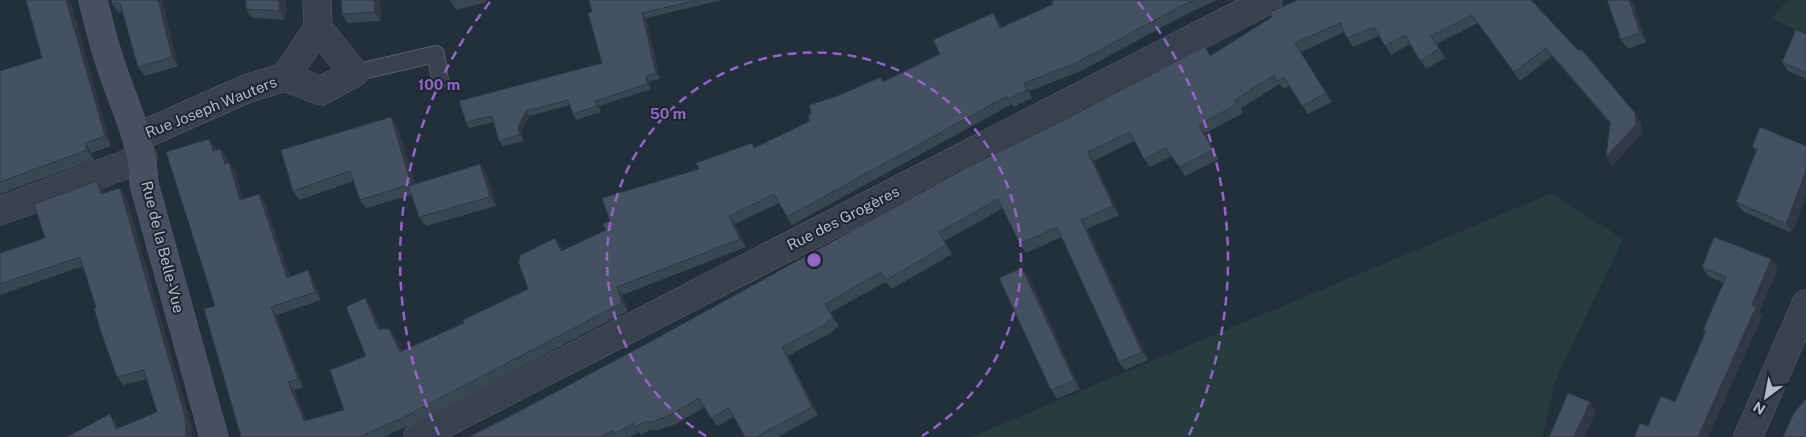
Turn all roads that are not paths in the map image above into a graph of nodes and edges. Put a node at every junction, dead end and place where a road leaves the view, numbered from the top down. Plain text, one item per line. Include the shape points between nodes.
1 (93, 0) edge
2 (317, 0) edge
3 (1268, 0) edge
4 (318, 28) junction
5 (354, 73) junction
6 (284, 77) junction
7 (440, 80) dead end
8 (141, 147) junction
9 (0, 211) edge
10 (1806, 304) edge
11 (1799, 344) edge
12 (214, 437) edge
13 (418, 437) edge
14 (1748, 437) edge

1 - 8 street, Rue de la Belle-Vue via 114,74
2 - 4 street
3 - 13 street, Rue des Grogères
4 - 5 street
4 - 6 street, Rue Joseph Wauters
5 - 6 street, Rue Joseph Wauters via 321,91
5 - 7 lane via 436,54
6 - 8 street, Rue Joseph Wauters via 246,89
8 - 9 street, Rue Joseph Wauters
8 - 12 street, Rue de la Belle-Vue via 144,184
10 - 11 street
11 - 14 street

